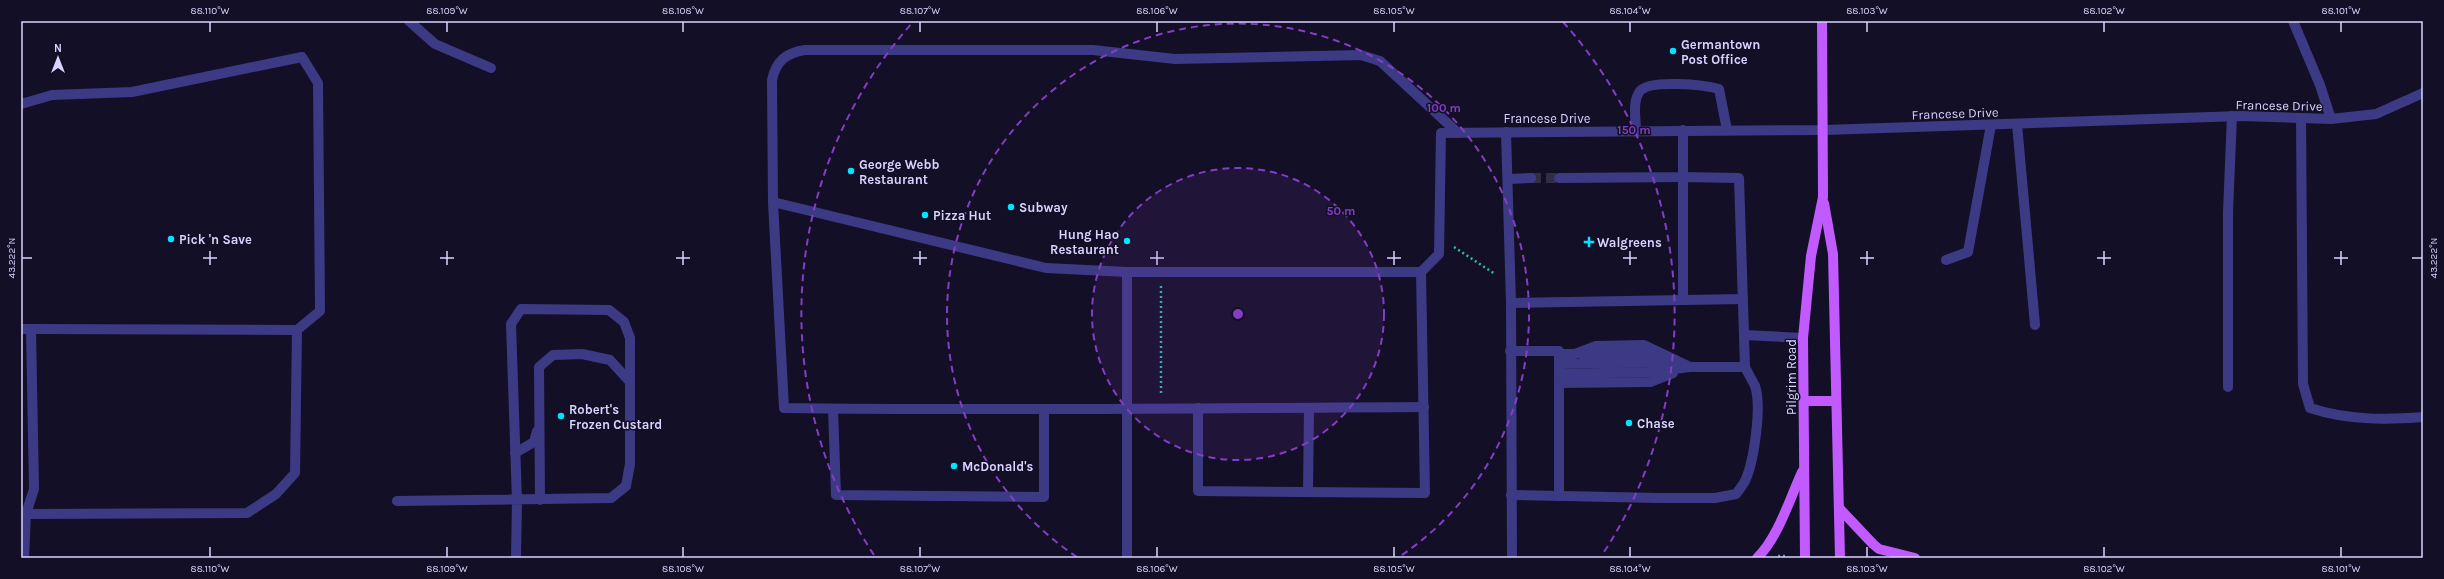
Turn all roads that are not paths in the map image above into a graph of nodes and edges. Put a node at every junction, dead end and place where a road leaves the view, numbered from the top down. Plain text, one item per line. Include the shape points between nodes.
1 (409, 21) edge
2 (1822, 21) edge
3 (2293, 21) edge
4 (491, 68) dead end
5 (2423, 93) edge
6 (21, 104) edge
7 (2232, 116) junction
8 (2301, 118) junction
9 (2331, 119) junction
10 (1991, 124) junction
11 (2017, 124) junction
12 (1683, 130) junction
13 (1727, 130) junction
14 (1824, 130) junction
15 (1636, 131) junction
16 (1506, 132) junction
17 (1458, 133) junction
18 (1683, 177) junction
19 (1531, 178) tunnel mouth
20 (1559, 178) tunnel mouth
21 (1508, 179) junction
22 (1823, 197) junction
23 (773, 202) junction
24 (1946, 260) dead end
25 (1127, 272) junction
26 (1421, 272) junction
27 (1743, 299) junction
28 (1683, 300) junction
29 (1511, 303) junction
30 (2035, 325) dead end
31 (26, 329) edge
32 (297, 330) junction
33 (1744, 335) junction
34 (1803, 338) junction
35 (1510, 352) junction
36 (1679, 362) junction
37 (1690, 367) junction
38 (1745, 367) junction
39 (1559, 369) junction
40 (630, 382) junction
41 (2228, 387) dead end
42 (1804, 401) junction
43 (1836, 401) junction
44 (1424, 407) junction
45 (1198, 408) junction
46 (1309, 408) junction
47 (833, 409) junction
48 (1044, 410) junction
49 (1127, 411) junction
50 (2423, 417) edge
51 (539, 424) junction
52 (515, 453) junction
53 (1804, 468) junction
54 (1308, 492) junction
55 (1511, 495) junction
56 (1559, 496) junction
57 (540, 500) junction
58 (397, 501) dead end
59 (517, 501) junction
60 (1839, 508) junction
61 (23, 514) edge
62 (24, 558) edge
63 (516, 558) edge
64 (1127, 558) edge
65 (1512, 558) edge
66 (1757, 558) edge
67 (1805, 558) edge
68 (1840, 558) edge
69 (1915, 558) edge

1 - 4 street via 435,44
2 - 14 main road, Pilgrim Road
3 - 9 street via 2320,85
5 - 9 street, Francese Drive via 2376,114
6 - 32 street via 52,95 132,92 302,57 318,83 320,311
7 - 8 street, Francese Drive
7 - 11 street, Francese Drive
7 - 41 street via 2228,212
8 - 9 street, Francese Drive
8 - 50 street via 2303,384 2310,408 2331,415 2382,420
10 - 11 street, Francese Drive
10 - 14 street, Francese Drive
10 - 24 street via 1968,252
11 - 30 street
12 - 13 street, Francese Drive
12 - 15 street, Francese Drive
12 - 18 street
13 - 14 street, Francese Drive
13 - 15 street via 1719,89 1705,85 1652,85 1640,90 1636,99
14 - 22 main road, Pilgrim Road
15 - 16 street, Francese Drive
16 - 17 street, Francese Drive
16 - 21 street
17 - 23 street via 1380,61 1361,55 1175,59 1093,50 805,50 785,56 774,70
17 - 26 street, Francese Drive via 1440,133 1439,254
18 - 20 street
18 - 27 street via 1739,178
18 - 28 street
19 - 21 street
21 - 29 street
22 - 34 main road, Pilgrim Road via 1811,256
22 - 43 main road, Pilgrim Road via 1833,254
23 - 25 street via 1046,268
23 - 47 street via 784,408
25 - 26 street
25 - 49 street
26 - 44 street
27 - 28 street
27 - 33 street
28 - 29 street
29 - 35 street
31 - 32 street
31 - 61 street via 34,489
32 - 61 street via 295,472 276,494 247,513
33 - 34 street
33 - 38 street
34 - 42 main road, Pilgrim Road
35 - 39 street via 1559,351
35 - 55 street
36 - 37 street
36 - 39 street
36 - 39 street via 1644,345 1596,346 1575,354
37 - 38 street
37 - 39 street via 1650,382
38 - 56 street via 1755,387 1755,433 1745,481 1736,494 1715,498
39 - 56 street
40 - 51 street via 610,360 582,354 553,355 539,367
40 - 52 street via 630,338 624,322 609,310 521,309 511,324
40 - 57 street via 630,464 626,486 611,498
42 - 43 main road
42 - 53 main road, Pilgrim Road
43 - 60 main road, Pilgrim Road
44 - 46 street
44 - 54 street via 1425,493
45 - 46 street
45 - 49 street
45 - 54 street via 1198,491
46 - 54 street
47 - 48 street
47 - 48 street via 836,495 1044,497
48 - 49 street
49 - 64 street
51 - 52 street via 534,442
51 - 57 street
52 - 59 street
53 - 66 main road via 1772,538
53 - 67 main road, Pilgrim Road
55 - 56 street
55 - 65 street
57 - 59 street
58 - 59 street
59 - 63 street
60 - 68 main road, Pilgrim Road
60 - 69 main road via 1879,549
61 - 62 street

